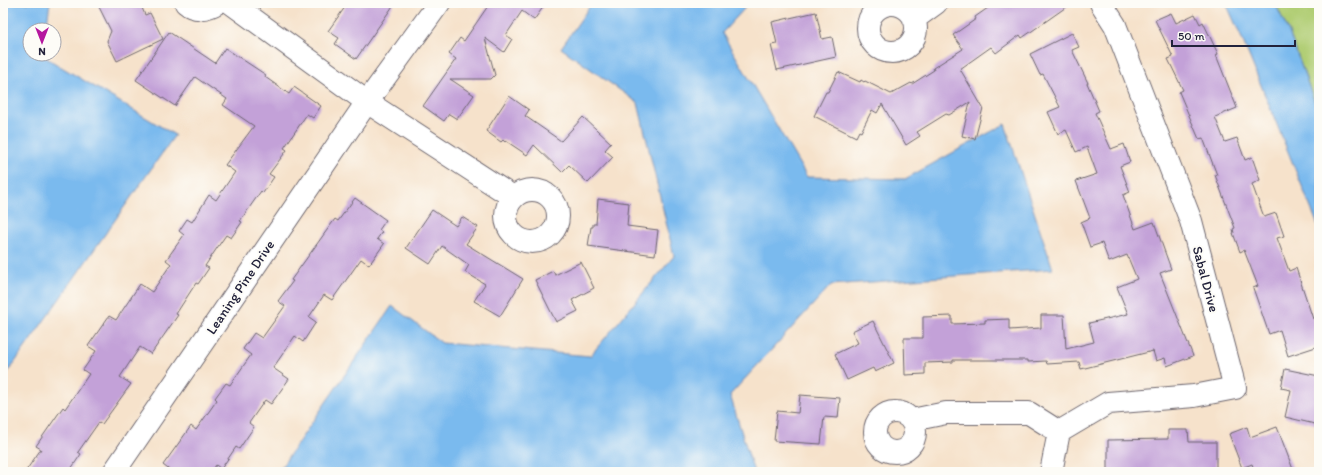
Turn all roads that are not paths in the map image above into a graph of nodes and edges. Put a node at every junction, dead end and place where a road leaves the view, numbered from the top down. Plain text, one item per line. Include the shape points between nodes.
1 (186, 3) edge
2 (217, 3) edge
3 (231, 3) edge
4 (439, 3) edge
5 (936, 3) edge
6 (1101, 3) edge
7 (914, 19) dead end
8 (367, 102) junction
9 (513, 198) dead end
10 (912, 420) dead end
11 (1059, 432) junction
12 (114, 472) edge
13 (1051, 472) edge

1 - 2 street via 204,9
3 - 8 street
4 - 8 street, Leaning Pine Drive
5 - 7 street
6 - 11 street, Sabal Drive via 1115,25 1191,221 1235,388 1194,396 1108,403
8 - 9 street
8 - 12 street, Leaning Pine Drive
10 - 11 street via 946,413 1029,414
11 - 13 street

